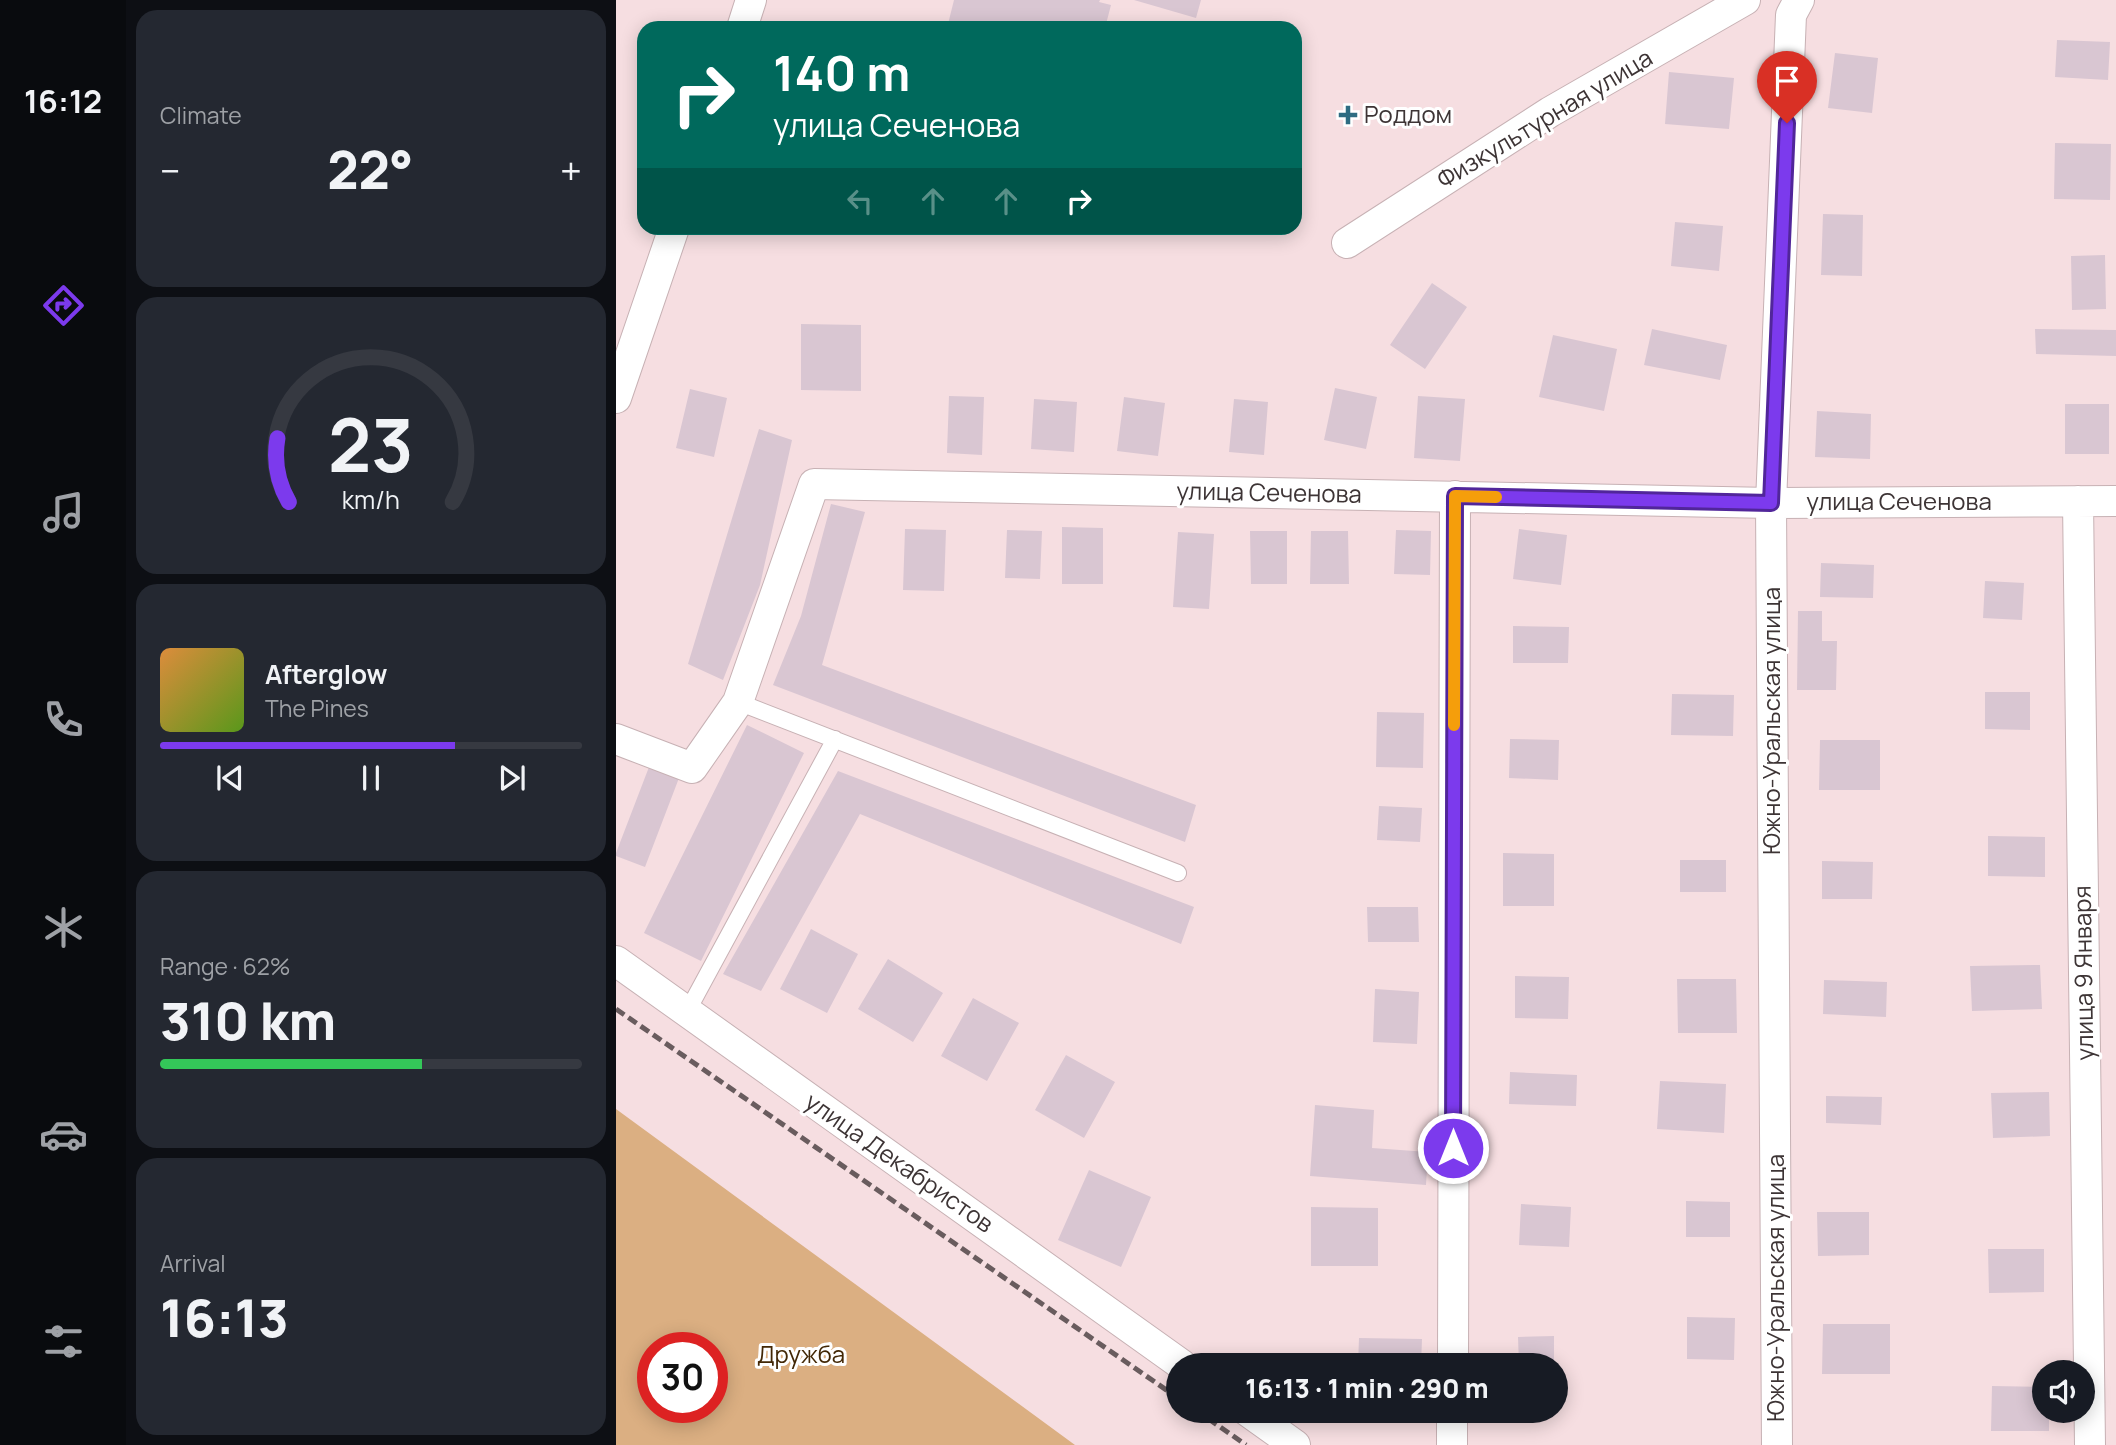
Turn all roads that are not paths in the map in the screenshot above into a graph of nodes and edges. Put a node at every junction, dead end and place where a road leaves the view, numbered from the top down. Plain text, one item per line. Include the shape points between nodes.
1 (751, 0) edge
2 (1745, 0) edge
3 (1799, 0) edge
4 (744, 21) edge
5 (672, 235) edge
6 (1348, 243) dead end
7 (616, 398) edge
8 (1455, 496) junction
9 (2078, 501) junction
10 (2116, 501) edge
11 (1771, 503) junction
12 (738, 702) junction
13 (616, 739) edge
14 (835, 739) junction
15 (1178, 873) dead end
16 (616, 961) edge
17 (687, 1012) junction
18 (1453, 1353) edge
19 (1166, 1354) edge
20 (1264, 1423) edge
21 (1452, 1423) edge
22 (1294, 1445) edge
23 (1452, 1445) edge
24 (1777, 1445) edge
25 (2090, 1445) edge

1 - 4 street
2 - 6 street, Физкультурная улица via 1550,112
3 - 11 street, Южно-Уральская улица via 1791,15
5 - 7 street
8 - 11 street, улица Сеченова
8 - 12 street, улица Сеченова via 814,484
8 - 18 street
9 - 10 street, улица Сеченова
9 - 11 street, улица Сеченова
9 - 25 street, улица 9 Января
11 - 24 street, Южно-Уральская улица
12 - 13 street, улица Сеченова via 692,768
12 - 14 lane
14 - 15 lane
14 - 17 lane
16 - 17 street, улица Декабристов
17 - 19 street, улица Декабристов
20 - 22 street
21 - 23 street

